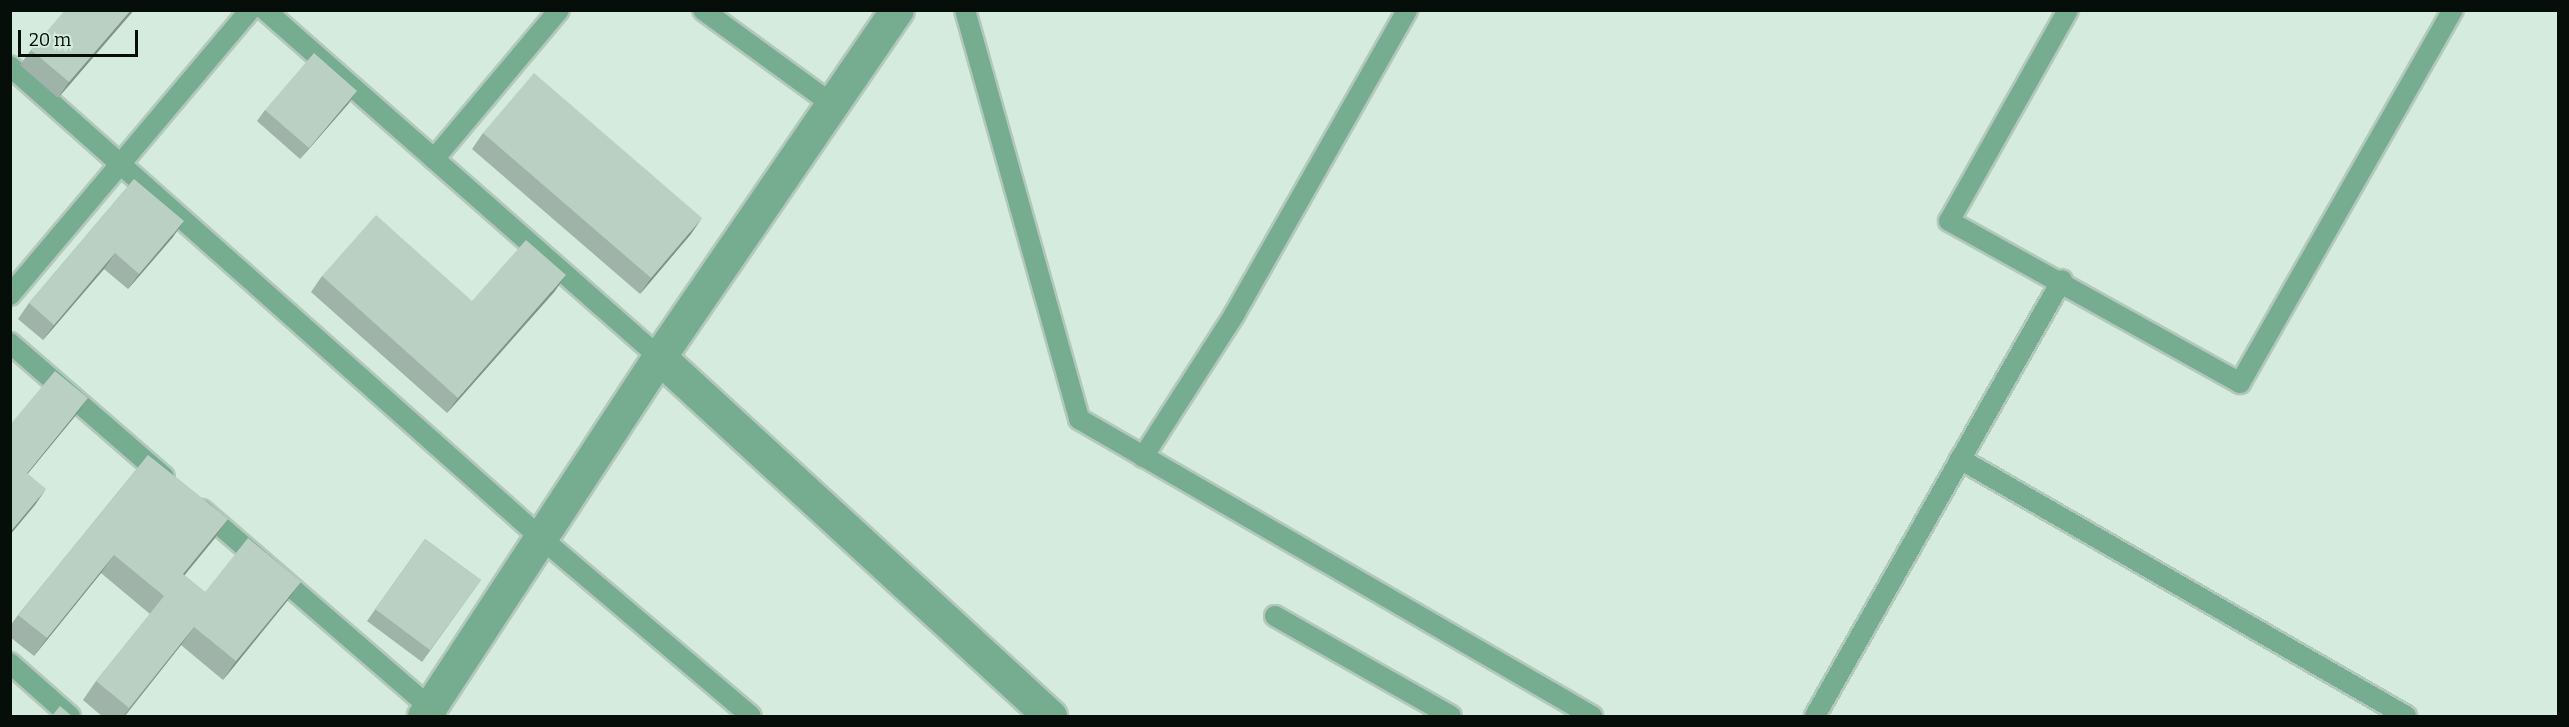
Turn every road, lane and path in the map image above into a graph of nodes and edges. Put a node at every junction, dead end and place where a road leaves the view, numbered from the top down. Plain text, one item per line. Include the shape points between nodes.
1 (250, 10) edge
2 (265, 10) edge
3 (559, 10) edge
4 (703, 10) edge
5 (897, 10) edge
6 (965, 10) edge
7 (1407, 10) edge
8 (2068, 10) edge
9 (2453, 10) edge
10 (10, 66) edge
11 (832, 104) junction
12 (434, 159) junction
13 (121, 164) junction
14 (2062, 280) junction
15 (10, 296) edge
16 (10, 343) edge
17 (659, 357) junction
18 (1143, 457) junction
19 (1960, 459) junction
20 (541, 538) junction
21 (1275, 616) dead end
22 (10, 663) edge
23 (431, 714) edge
24 (70, 717) edge
25 (751, 717) edge
26 (1050, 717) edge
27 (1451, 717) edge
28 (1592, 717) edge
29 (1815, 717) edge
30 (2406, 717) edge

1 - 13 lane
2 - 12 lane
3 - 12 lane
4 - 11 lane
5 - 11 street
6 - 18 lane via 1078,419
7 - 18 lane via 1234,315
8 - 14 lane via 1949,221
9 - 14 lane via 2240,383
10 - 13 lane
11 - 17 street
12 - 17 lane
13 - 15 lane
13 - 20 lane
14 - 19 lane
16 - 23 lane
17 - 20 street
17 - 26 street
18 - 28 lane
19 - 29 lane
19 - 30 lane
20 - 23 street
20 - 25 lane
21 - 27 lane
22 - 24 lane

